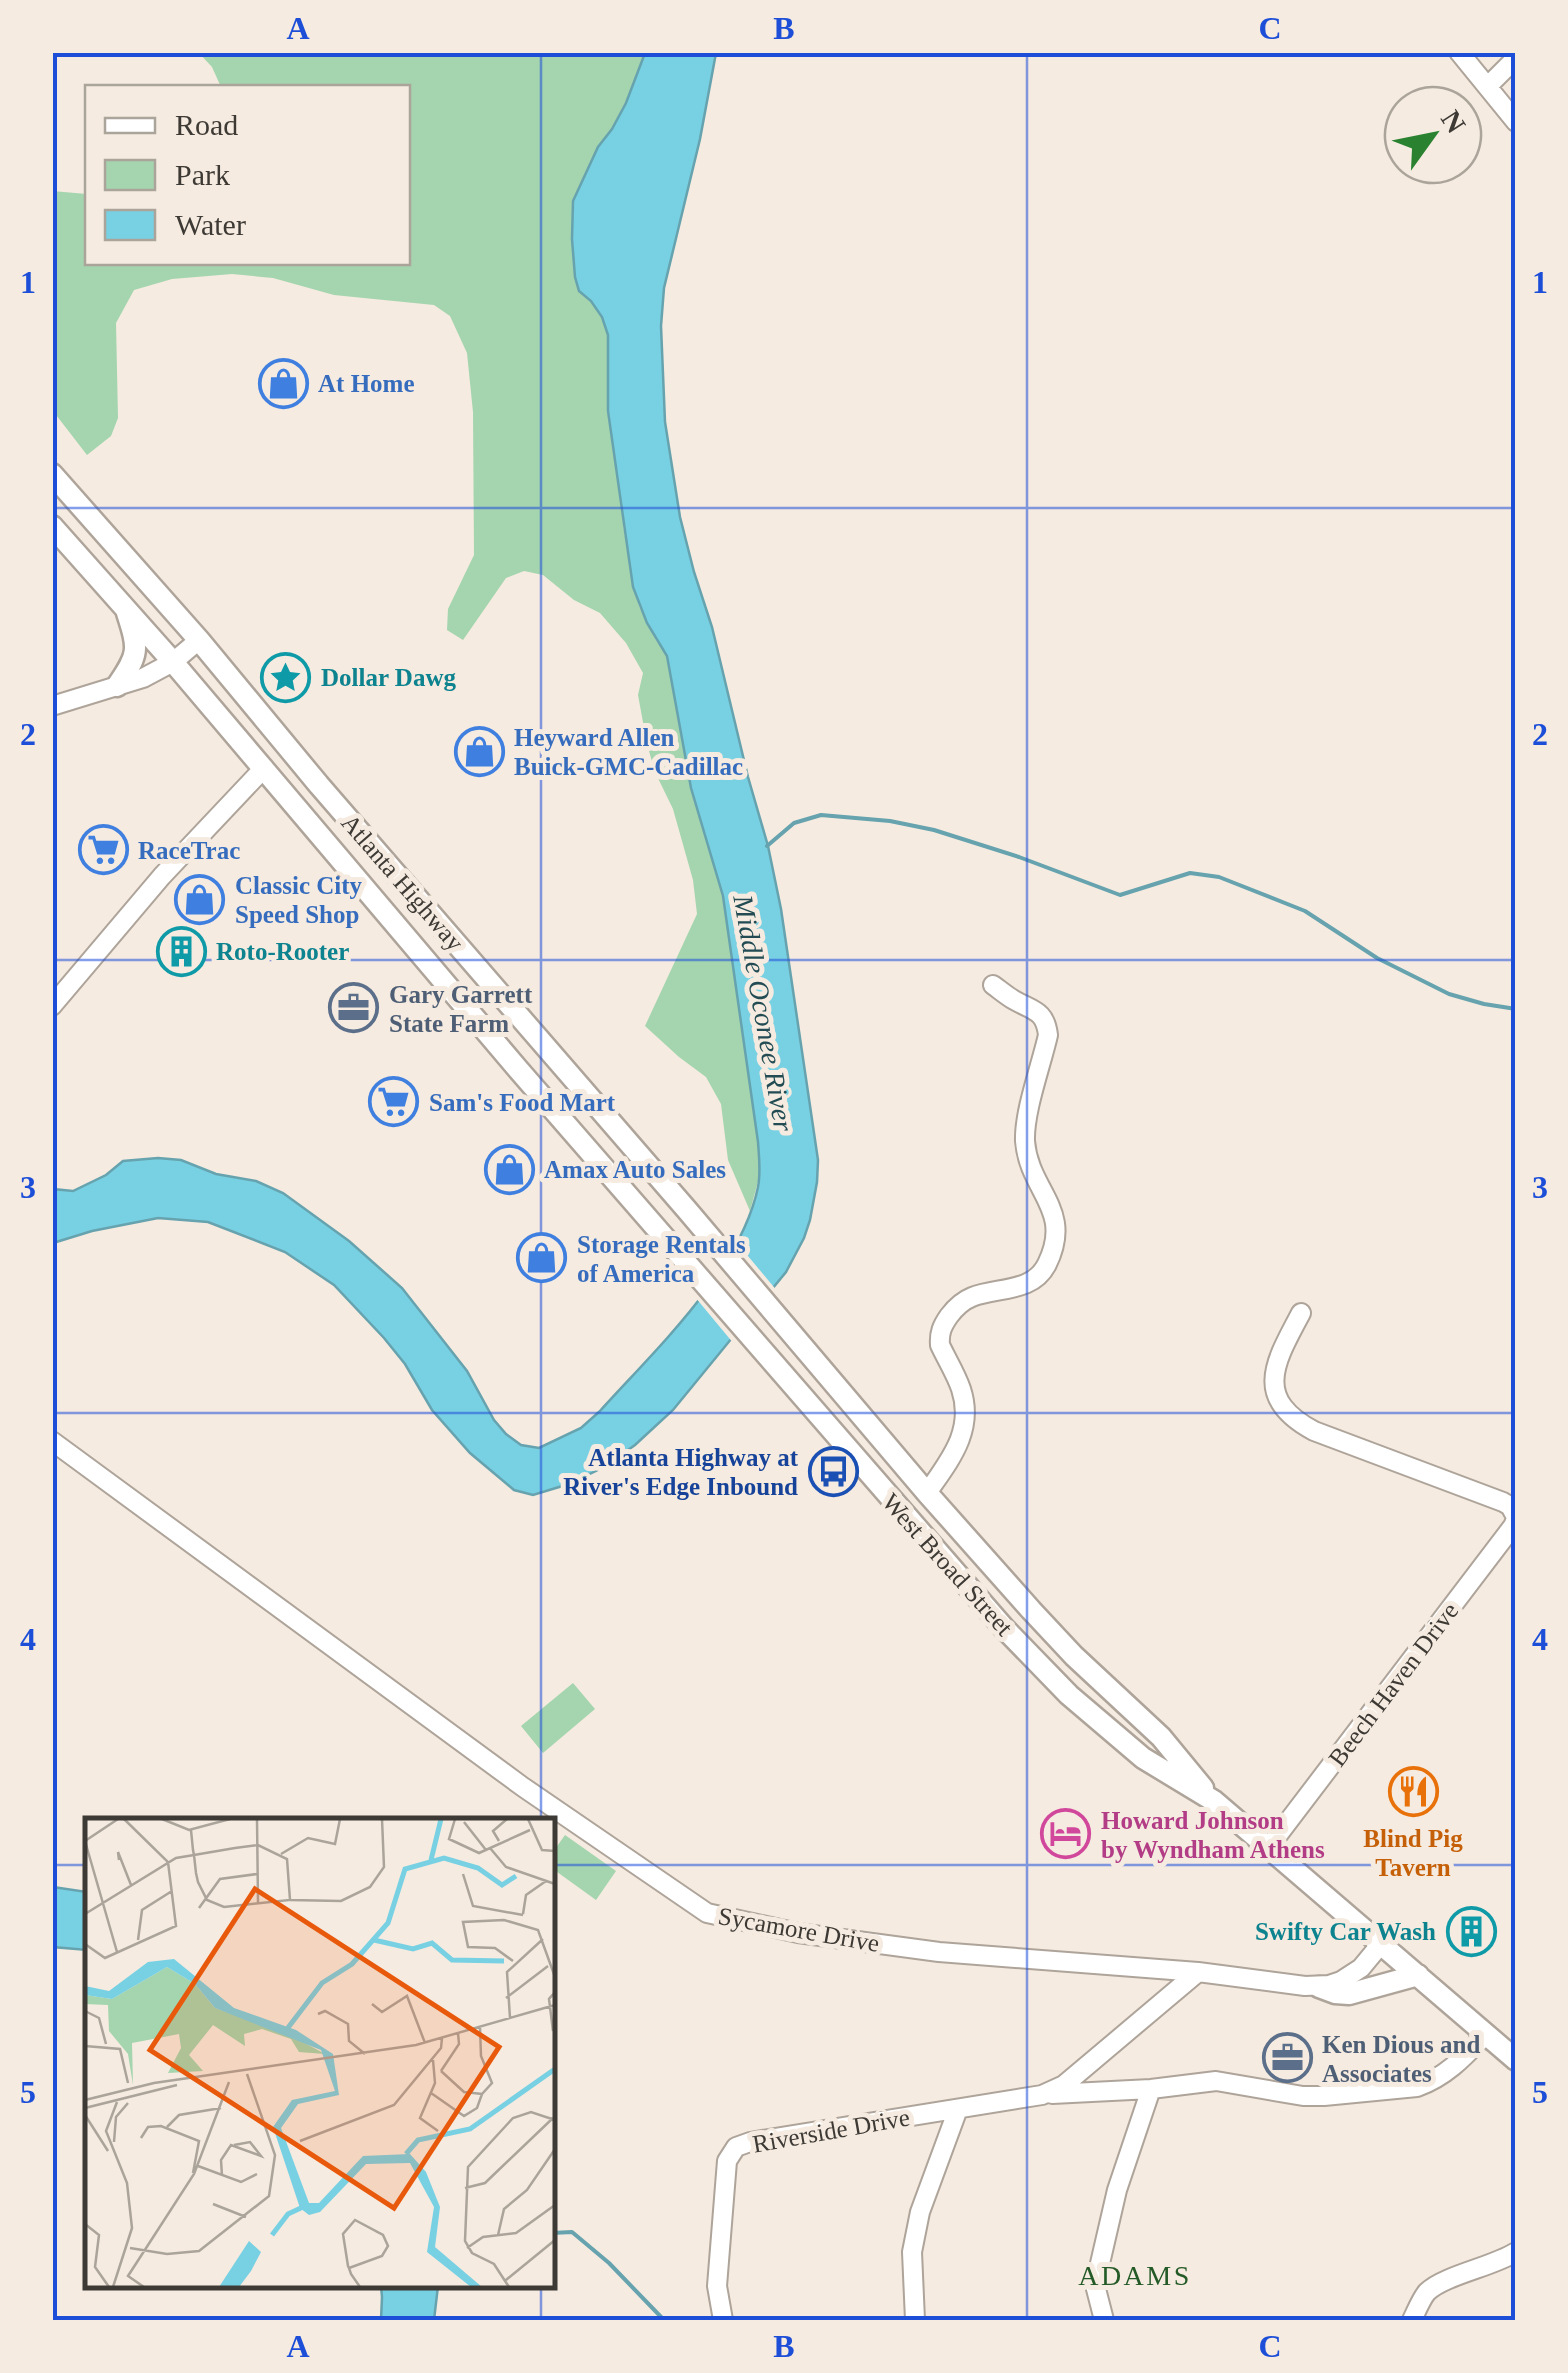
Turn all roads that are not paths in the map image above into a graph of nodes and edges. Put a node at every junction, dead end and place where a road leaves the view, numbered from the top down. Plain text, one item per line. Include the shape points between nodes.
1 (1459, 52) edge
2 (1516, 58) edge
3 (1488, 86) junction
4 (1516, 122) edge
5 (52, 474) edge
6 (52, 526) edge
7 (125, 606) junction
8 (199, 640) junction
9 (174, 662) junction
10 (117, 686) junction
11 (52, 706) edge
12 (264, 768) junction
13 (993, 985) dead end
14 (52, 1006) edge
15 (754, 1289) joint
16 (713, 1293) joint
17 (1301, 1313) dead end
18 (52, 1441) edge
19 (927, 1493) junction
20 (1516, 1518) edge
21 (1008, 1584) junction
22 (984, 1606) junction
23 (1214, 1801) junction
24 (1268, 1848) junction
25 (1380, 1945) junction
26 (1198, 1972) junction
27 (1418, 1975) junction
28 (1318, 1987) junction
29 (1486, 2035) junction
30 (1516, 2060) edge
31 (1151, 2088) junction
32 (1042, 2095) junction
33 (958, 2109) junction
34 (1516, 2252) edge
35 (723, 2320) edge
36 (914, 2320) edge
37 (1104, 2320) edge
38 (1412, 2320) edge

1 - 3 street
2 - 3 street
3 - 4 street
5 - 8 main road, Atlanta Highway
6 - 7 main road, Atlanta Highway
7 - 9 main road, Atlanta Highway
7 - 10 main road via 136,646
8 - 9 street
8 - 15 main road, Atlanta Highway
9 - 10 street
9 - 12 main road, Atlanta Highway
10 - 11 street
12 - 14 street
12 - 16 main road, Atlanta Highway
13 - 19 street via 1046,1023 1025,1137 1058,1230 1038,1277 968,1298 944,1324 940,1345 960,1388 965,1425
15 - 19 main road, West Broad Street
16 - 22 main road, West Broad Street
17 - 20 street, Beech Haven Drive via 1279,1355 1273,1384 1291,1417 1503,1502
18 - 26 street, Sycamore Drive via 523,1787 707,1913 938,1952
19 - 21 main road, West Broad Street
20 - 24 street, Beech Haven Drive
21 - 22 main road
21 - 23 main road, West Broad Street via 1161,1737
22 - 23 main road, West Broad Street via 1069,1695 1143,1758
23 - 24 main road, West Broad Street
24 - 25 main road, West Broad Street
25 - 27 main road, West Broad Street
25 - 28 street via 1361,1968
26 - 28 street, Sycamore Drive
26 - 32 street, Riverside Drive via 1064,2085
27 - 28 main road via 1349,1994
27 - 29 main road, West Broad Street
29 - 30 main road, West Broad Street
29 - 31 street, Riverside Drive via 1444,2074 1417,2088 1324,2096 1216,2080
31 - 32 street, Riverside Drive
31 - 37 street via 1095,2284
32 - 33 street, Riverside Drive
33 - 35 street, Riverside Drive via 736,2147 726,2161 717,2286
33 - 36 street via 920,2212 912,2252
34 - 38 street via 1428,2292

